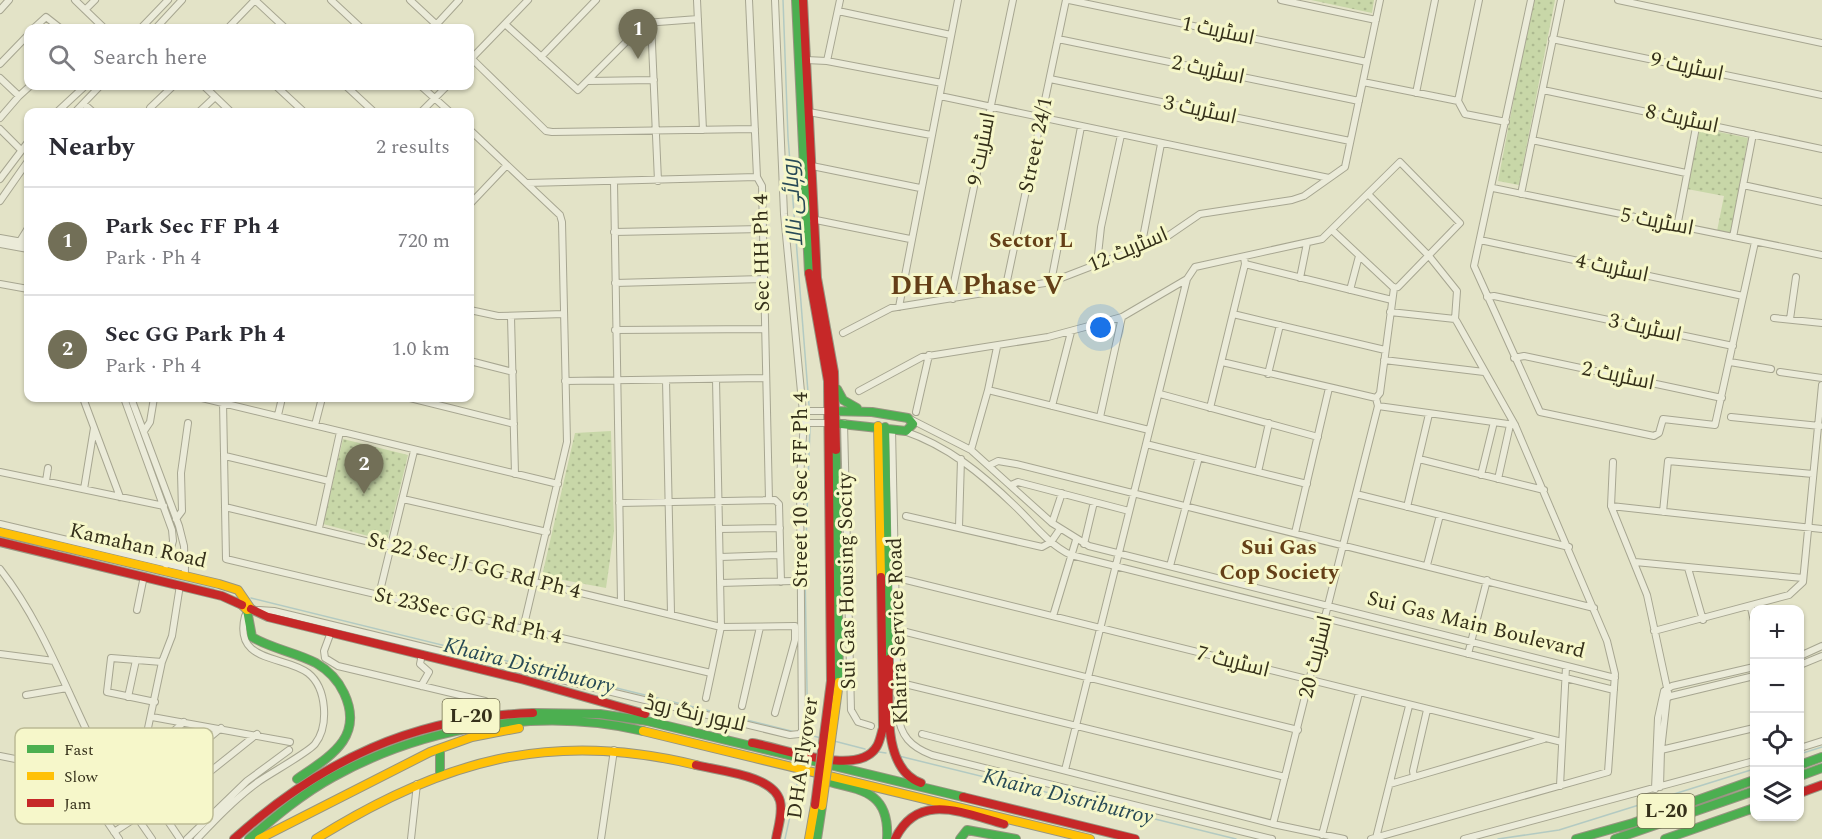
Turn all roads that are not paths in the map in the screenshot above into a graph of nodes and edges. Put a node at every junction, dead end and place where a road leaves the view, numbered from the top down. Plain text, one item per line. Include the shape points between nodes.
1 (9, 0) edge
2 (75, 0) edge
3 (95, 0) edge
4 (168, 0) edge
5 (182, 0) edge
6 (255, 0) edge
7 (331, 0) edge
8 (410, 0) edge
9 (459, 0) edge
10 (528, 0) edge
11 (596, 0) edge
12 (697, 0) edge
13 (749, 0) edge
14 (775, 0) edge
15 (796, 0) edge
16 (803, 0) edge
17 (840, 0) edge
18 (958, 0) edge
19 (1013, 0) edge
20 (1068, 0) edge
21 (1281, 0) edge
22 (1380, 0) edge
23 (1435, 0) edge
24 (1479, 0) edge
25 (1531, 0) edge
26 (1561, 0) edge
27 (1618, 0) edge
28 (1298, 2) edge
29 (0, 10) edge
30 (85, 10) junction
31 (838, 11) junction
32 (698, 18) junction
33 (1376, 20) junction
34 (651, 21) junction
35 (38, 24) edge
36 (55, 24) edge
37 (100, 24) edge
38 (145, 24) edge
39 (160, 24) edge
40 (232, 24) edge
41 (281, 24) edge
42 (357, 24) edge
43 (435, 24) edge
44 (440, 24) edge
45 (505, 24) junction
46 (951, 35) junction
47 (24, 38) edge
48 (1058, 39) junction
49 (1552, 39) junction
50 (1822, 43) edge
51 (474, 55) edge
52 (541, 57) junction
53 (806, 60) junction
54 (827, 61) junction
55 (1367, 62) junction
56 (474, 63) edge
57 (0, 64) edge
58 (0, 78) edge
59 (1050, 79) junction
60 (654, 80) junction
61 (588, 81) junction
62 (1363, 82) junction
63 (942, 83) junction
64 (26, 90) edge
65 (81, 90) edge
66 (96, 90) edge
67 (169, 90) edge
68 (208, 90) edge
69 (280, 90) edge
70 (350, 90) edge
71 (426, 90) edge
72 (443, 90) edge
73 (1542, 90) junction
74 (1416, 93) junction
75 (1822, 95) edge
76 (19, 96) junction
77 (939, 96) junction
78 (215, 97) junction
79 (435, 98) junction
80 (1359, 101) junction
81 (1458, 101) junction
82 (84, 104) junction
83 (61, 108) edge
84 (80, 108) edge
85 (88, 108) edge
86 (150, 108) edge
87 (203, 108) edge
88 (227, 108) edge
89 (300, 108) edge
90 (371, 108) edge
91 (425, 108) edge
92 (446, 108) edge
93 (990, 108) junction
94 (809, 112) junction
95 (0, 118) edge
96 (1042, 119) junction
97 (1506, 122) junction
98 (1697, 122) junction
99 (1081, 127) junction
100 (0, 129) edge
101 (755, 129) junction
102 (704, 130) junction
103 (656, 131) junction
104 (474, 134) edge
105 (1753, 134) junction
106 (931, 135) junction
107 (1121, 135) junction
108 (1532, 140) junction
109 (1350, 141) junction
110 (1161, 144) junction
111 (24, 147) edge
112 (1822, 148) edge
113 (21, 150) junction
114 (507, 165) junction
115 (812, 166) junction
116 (24, 167) edge
117 (1686, 173) junction
118 (757, 177) junction
119 (1329, 178) junction
120 (0, 179) edge
121 (658, 181) junction
122 (614, 182) junction
123 (527, 183) junction
124 (1743, 185) junction
125 (920, 188) junction
126 (1493, 188) junction
127 (1368, 194) junction
128 (1521, 194) junction
129 (474, 198) edge
130 (0, 201) edge
131 (1822, 202) edge
132 (811, 219) junction
133 (1677, 226) junction
134 (762, 229) junction
135 (1333, 231) junction
136 (614, 232) junction
137 (24, 234) edge
138 (1733, 237) junction
139 (0, 238) edge
140 (910, 239) junction
141 (1480, 240) junction
142 (20, 241) junction
143 (24, 242) edge
144 (1755, 242) junction
145 (1307, 243) junction
146 (0, 244) edge
147 (24, 248) edge
148 (1141, 248) junction
149 (1822, 255) edge
150 (1244, 256) junction
151 (1359, 256) junction
152 (1429, 256) junction
153 (1097, 264) junction
154 (1245, 264) junction
155 (1796, 277) dead end
156 (1300, 278) junction
157 (763, 279) junction
158 (1186, 279) junction
159 (1051, 282) junction
160 (615, 283) junction
161 (0, 284) edge
162 (24, 288) edge
163 (1394, 288) junction
164 (1008, 290) junction
165 (1350, 290) junction
166 (1743, 296) junction
167 (1487, 297) junction
168 (953, 299) junction
169 (1392, 300) junction
170 (899, 307) junction
171 (474, 311) edge
172 (1390, 312) junction
173 (564, 314) junction
174 (1233, 314) junction
175 (511, 317) junction
176 (1122, 317) junction
177 (1774, 318) dead end
178 (1455, 319) junction
179 (1790, 319) junction
180 (1822, 323) edge
181 (1280, 325) junction
182 (764, 328) junction
183 (615, 330) junction
184 (1071, 332) junction
185 (843, 333) dead end
186 (1733, 346) junction
187 (997, 347) junction
188 (1385, 350) junction
189 (929, 355) junction
190 (1514, 358) junction
191 (1384, 360) junction
192 (474, 362) edge
193 (1222, 362) junction
194 (1730, 362) junction
195 (1771, 369) dead end
196 (513, 372) junction
197 (1484, 372) junction
198 (1779, 372) dead end
199 (1268, 374) junction
200 (765, 378) junction
201 (1822, 378) edge
202 (716, 379) junction
203 (666, 380) junction
204 (565, 381) junction
205 (616, 381) junction
206 (1822, 385) edge
207 (836, 386) junction
208 (1329, 388) junction
209 (988, 390) junction
210 (859, 392) dead end
211 (1160, 394) junction
212 (1376, 398) junction
213 (1722, 398) junction
214 (85, 402) edge
215 (126, 402) edge
216 (133, 402) edge
217 (153, 402) edge
218 (223, 402) joint
219 (281, 402) edge
220 (321, 402) edge
221 (426, 402) edge
222 (1378, 405) junction
223 (1052, 406) junction
224 (1210, 408) junction
225 (805, 411) junction
226 (828, 411) junction
227 (866, 412) junction
228 (916, 412) dead end
229 (1429, 414) junction
230 (278, 415) junction
231 (1100, 417) junction
232 (1731, 417) dead end
233 (908, 418) junction
234 (1494, 422) junction
235 (188, 423) dead end
236 (806, 423) junction
237 (832, 423) junction
238 (1269, 423) junction
239 (514, 424) junction
240 (315, 425) junction
241 (1512, 425) junction
242 (1820, 426) edge
243 (94, 427) junction
244 (885, 427) junction
245 (1149, 430) junction
246 (144, 431) junction
247 (904, 431) junction
248 (340, 432) junction
249 (1318, 437) junction
250 (1146, 444) junction
251 (970, 450) junction
252 (414, 451) junction
253 (225, 456) junction
254 (1199, 458) junction
255 (961, 459) junction
256 (1419, 459) junction
257 (1613, 462) dead end
258 (990, 465) junction
259 (48, 468) dead end
260 (0, 472) edge
261 (1258, 472) junction
262 (515, 474) junction
263 (1813, 474) junction
264 (1481, 475) junction
265 (1498, 479) junction
266 (46, 481) junction
267 (329, 481) junction
268 (558, 484) junction
269 (1307, 484) junction
270 (1011, 485) junction
271 (84, 489) junction
272 (1544, 490) junction
273 (1133, 492) junction
274 (163, 493) junction
275 (1062, 493) junction
276 (1356, 494) junction
277 (120, 497) junction
278 (403, 499) junction
279 (769, 500) junction
280 (719, 501) junction
281 (668, 502) junction
282 (1094, 502) junction
283 (619, 503) junction
284 (164, 506) junction
285 (1186, 506) junction
286 (1611, 506) junction
287 (225, 507) junction
288 (1407, 507) junction
289 (1129, 511) junction
290 (1663, 512) junction
291 (1440, 515) junction
292 (906, 516) dead end
293 (176, 519) junction
294 (1052, 523) junction
295 (0, 524) edge
296 (959, 527) junction
297 (1808, 527) junction
298 (319, 528) junction
299 (780, 528) junction
300 (719, 529) junction
301 (1060, 529) junction
302 (1822, 529) edge
303 (547, 532) junction
304 (4, 533) edge
305 (1295, 533) junction
306 (1076, 540) junction
307 (0, 542) edge
308 (1051, 542) junction
309 (1084, 544) junction
310 (1344, 544) junction
311 (390, 547) junction
312 (1569, 547) junction
313 (1118, 554) junction
314 (780, 555) junction
315 (1071, 555) junction
316 (720, 557) junction
317 (1635, 562) junction
318 (1427, 565) junction
319 (1116, 566) junction
320 (1170, 566) junction
321 (165, 567) junction
322 (1689, 568) junction
323 (0, 569) edge
324 (185, 572) junction
325 (144, 576) junction
326 (1213, 578) junction
327 (1803, 578) junction
328 (906, 580) dead end
329 (1487, 580) junction
330 (794, 581) dead end
331 (535, 582) junction
332 (781, 582) junction
333 (720, 583) junction
334 (182, 585) junction
335 (229, 588) junction
336 (1211, 589) junction
337 (379, 595) junction
338 (226, 597) junction
339 (621, 602) junction
340 (1760, 605) edge
341 (1329, 606) junction
342 (1594, 608) junction
343 (1750, 608) edge
344 (137, 610) dead end
345 (249, 610) junction
346 (671, 614) junction
347 (1053, 616) junction
348 (1326, 618) junction
349 (278, 620) junction
350 (295, 620) junction
351 (1703, 620) junction
352 (721, 627) junction
353 (760, 627) junction
354 (523, 629) junction
355 (1100, 629) junction
356 (250, 631) junction
357 (1654, 631) junction
358 (331, 632) junction
359 (906, 632) dead end
360 (1471, 643) junction
361 (1822, 646) edge
362 (0, 654) edge
363 (422, 654) junction
364 (1468, 654) junction
365 (1804, 654) edge
366 (1822, 656) edge
367 (136, 660) junction
368 (54, 661) junction
369 (162, 662) junction
370 (1804, 663) edge
371 (1566, 667) junction
372 (1750, 668) edge
373 (711, 673) junction
374 (1087, 677) junction
375 (1564, 677) junction
376 (1750, 677) edge
377 (1615, 678) junction
378 (1310, 681) junction
379 (905, 684) dead end
380 (421, 686) junction
381 (67, 688) junction
382 (1666, 689) junction
383 (1614, 690) junction
384 (1359, 693) junction
385 (26, 695) dead end
386 (1669, 696) junction
387 (128, 697) junction
388 (706, 698) dead end
389 (485, 701) dead end
390 (154, 702) junction
391 (742, 706) dead end
392 (1409, 706) junction
393 (1427, 710) junction
394 (775, 714) dead end
395 (152, 717) junction
396 (184, 722) junction
397 (1076, 724) junction
398 (870, 726) dead end
399 (87, 728) edge
400 (148, 728) edge
401 (177, 728) edge
402 (221, 728) junction
403 (633, 729) junction
404 (1750, 729) edge
405 (1298, 730) junction
406 (257, 734) junction
407 (922, 734) dead end
408 (213, 735) edge
409 (1544, 739) junction
410 (1822, 741) edge
411 (290, 742) dead end
412 (1562, 742) junction
413 (739, 743) junction
414 (1804, 747) edge
415 (440, 749) junction
416 (289, 750) dead end
417 (614, 750) junction
418 (1661, 750) junction
419 (0, 756) edge
420 (1822, 757) edge
421 (15, 759) edge
422 (1750, 762) edge
423 (776, 763) junction
424 (1804, 764) edge
425 (1822, 768) edge
426 (213, 770) edge
427 (1065, 770) junction
428 (440, 775) junction
429 (1804, 775) edge
430 (1285, 777) junction
431 (1414, 777) junction
432 (888, 780) junction
433 (915, 782) junction
434 (1750, 782) edge
435 (417, 784) junction
436 (1389, 784) junction
437 (1822, 785) edge
438 (1560, 786) junction
439 (1657, 788) junction
440 (1804, 792) edge
441 (1750, 793) edge
442 (819, 805) junction
443 (1750, 810) edge
444 (1018, 811) junction
445 (213, 814) edge
446 (213, 822) edge
447 (109, 824) edge
448 (126, 824) edge
449 (142, 824) edge
450 (170, 824) edge
451 (203, 824) edge
452 (212, 824) edge
453 (1273, 824) junction
454 (1052, 830) junction
455 (114, 832) junction
456 (1322, 835) junction
457 (237, 836) edge
458 (1373, 838) edge
459 (119, 839) edge
460 (153, 839) edge
461 (180, 839) edge
462 (187, 839) edge
463 (197, 839) edge
464 (249, 839) edge
465 (259, 839) edge
466 (316, 839) edge
467 (411, 839) edge
468 (601, 839) edge
469 (776, 839) edge
470 (809, 839) edge
471 (817, 839) edge
472 (887, 839) edge
473 (895, 839) edge
474 (960, 839) edge
475 (1016, 839) edge
476 (1090, 839) edge
477 (1135, 839) edge
478 (1272, 839) edge
479 (1344, 839) edge
480 (1464, 839) edge
481 (1576, 839) edge
482 (1615, 839) edge
483 (1665, 839) edge

1 - 29 street
2 - 30 street
3 - 30 street
4 - 38 street
5 - 39 street
6 - 40 street
6 - 41 street
7 - 42 street
8 - 43 street
9 - 44 street
10 - 45 street
11 - 52 street
12 - 32 street
13 - 101 street, Sec HH Ph 4
14 - 225 street, Street 10 Sec FF Ph 4 via 784,214
15 - 132 main road
16 - 53 main road
17 - 31 street
18 - 46 street
19 - 93 street, اسٹریٹ 9
20 - 48 street, Street 24/1
20 - 55 street, اسٹریٹ 1
21 - 28 street
22 - 33 street, اسٹریٹ 12
23 - 74 street
24 - 81 street
25 - 97 street
26 - 49 street
27 - 50 street
28 - 33 street
30 - 37 street
31 - 46 street
31 - 54 street
32 - 34 street
32 - 102 street
33 - 55 street, اسٹریٹ 12
34 - 60 street
34 - 61 street
35 - 36 street via 46,17
45 - 51 street
45 - 52 street
46 - 63 street
47 - 57 street
48 - 59 street, Street 24/1
48 - 80 street, اسٹریٹ 2
49 - 73 street
49 - 75 street, اسٹریٹ 9
52 - 61 street via 579,90
53 - 54 street
53 - 94 main road
54 - 63 street
55 - 62 street, اسٹریٹ 12
56 - 103 street via 546,131
58 - 76 street
59 - 96 street, Street 24/1
59 - 109 street, اسٹریٹ 3
60 - 61 street
60 - 103 street
62 - 74 street
62 - 80 street, اسٹریٹ 12
63 - 77 street
64 - 76 street
65 - 83 street
66 - 82 street
67 - 86 street
68 - 78 street
69 - 89 street
70 - 90 street
71 - 79 street
72 - 79 street
73 - 98 street, اسٹریٹ 8
73 - 108 street
74 - 81 street
76 - 95 street
77 - 93 street
77 - 106 street
78 - 87 street
78 - 88 street
79 - 91 street
79 - 92 street
80 - 109 street, اسٹریٹ 12
81 - 97 street via 1465,114
82 - 84 street
82 - 85 street
93 - 96 street
93 - 168 street, اسٹریٹ 9
94 - 106 street
94 - 115 main road
96 - 99 street
96 - 164 street, Street 24/1
97 - 126 street
98 - 105 street, اسٹریٹ 8
98 - 117 street
99 - 107 street
99 - 159 street
100 - 113 street
101 - 102 street
101 - 118 street, Sec HH Ph 4
102 - 103 street
103 - 121 street
104 - 114 street
105 - 112 street, اسٹریٹ 8
105 - 124 street
106 - 125 street
107 - 110 street
107 - 153 street via 1101,226
108 - 117 street
108 - 128 street
109 - 119 street, اسٹریٹ 12 via 1345,167
110 - 119 street
110 - 148 street
111 - 113 street
113 - 120 street
114 - 123 street
114 - 129 street
115 - 125 street
115 - 132 main road
116 - 130 street
117 - 133 street
118 - 121 street
118 - 134 street, Sec HH Ph 4 via 762,186
119 - 148 street, اسٹریٹ 12 via 1299,199 1200,214 1165,238
121 - 122 street
122 - 123 street
122 - 136 street
123 - 173 street via 562,217
124 - 131 street
124 - 138 street
125 - 140 street
126 - 128 street, اسٹریٹ 5
126 - 141 street
127 - 135 street
127 - 152 street
127 - 152 street via 1400,162 1461,221
128 - 133 street, اسٹریٹ 5
132 - 140 street
132 - 207 main road via 819,304 833,355
132 - 226 main road via 810,288 825,356
133 - 138 street, اسٹریٹ 5
134 - 136 street
134 - 157 street, Sec HH Ph 4
135 - 145 street
135 - 151 street
136 - 160 street
137 - 142 street
138 - 144 street, اسٹریٹ 5
139 - 142 street
140 - 170 street
141 - 166 street, اسٹریٹ 4
141 - 167 street via 1474,266
142 - 143 street
144 - 149 street, اسٹریٹ 5
144 - 166 street
145 - 150 street
145 - 156 street
146 - 147 street
148 - 153 street, اسٹریٹ 12
150 - 154 street
150 - 158 street via 1194,267
151 - 163 street
151 - 165 street
152 - 163 street
152 - 178 street via 1456,291
153 - 159 street, اسٹریٹ 12
154 - 156 street
154 - 174 street
155 - 179 street
156 - 165 street
157 - 160 street
157 - 182 street, Sec HH Ph 4
158 - 176 street
158 - 211 street
159 - 164 street, اسٹریٹ 12
160 - 183 street
161 - 162 street
163 - 169 street, اسٹریٹ 20
164 - 168 street, اسٹریٹ 12
165 - 169 street
166 - 186 street
167 - 186 street, اسٹریٹ 3
167 - 190 street
168 - 170 street, اسٹریٹ 12
169 - 172 street, اسٹریٹ 20
170 - 185 street, اسٹریٹ 12
171 - 175 street
172 - 178 street
172 - 188 street, اسٹریٹ 20
173 - 175 street
173 - 204 street
174 - 181 street
174 - 193 street
175 - 196 street
176 - 184 street
176 - 231 street
177 - 179 street
178 - 197 street
179 - 180 street
181 - 188 street
181 - 199 street
182 - 183 street
182 - 200 street, Sec HH Ph 4
183 - 205 street
184 - 187 street
184 - 223 street
186 - 194 street
187 - 189 street
187 - 209 street
188 - 191 street, اسٹریٹ 20
189 - 210 street via 912,360
189 - 228 street
190 - 213 street, اسٹریٹ 2 via 1524,356
190 - 213 street via 1544,413 1632,432 1654,436 1659,433 1663,419 1715,425
191 - 197 street
191 - 212 street, اسٹریٹ 20
192 - 196 street
193 - 199 street
193 - 224 street
194 - 195 street
194 - 213 street
196 - 239 street
197 - 241 street
198 - 201 street
199 - 208 street
200 - 202 street
200 - 279 street, Sec HH Ph 4
202 - 203 street
202 - 280 street
203 - 205 street
203 - 281 street
204 - 205 street
204 - 268 street via 567,442
205 - 283 street
206 - 242 street
207 - 226 main road
207 - 227 main road via 848,404
208 - 212 street
208 - 249 street
209 - 223 street
209 - 251 street
211 - 224 street
211 - 245 street
212 - 222 street, اسٹریٹ 20
214 - 243 street
215 - 274 street
216 - 246 street
217 - 246 street
218 - 230 street
218 - 253 street
219 - 230 street
220 - 240 street
221 - 239 street
222 - 229 street
222 - 276 street, اسٹریٹ 20
223 - 231 street
224 - 238 street
225 - 226 street, Sui Gas Main Boulevard
225 - 236 street, Street 10 Sec FF Ph 4
226 - 227 main road, Sui Gas Main Boulevard
226 - 237 main road, DHA Flyover
227 - 233 main road, Sui Gas Main Boulevard
229 - 234 street
229 - 256 street
230 - 240 street
231 - 245 street
232 - 242 street
233 - 247 main road via 912,426
233 - 251 street, Sui Gas Main Boulevard
234 - 241 street
234 - 264 street
235 - 293 street via 181,473 182,511
236 - 237 street, Sui Gas Main Boulevard
236 - 350 street, Street 10 Sec FF Ph 4 via 800,477 802,728 795,735
237 - 244 main road, Sui Gas Main Boulevard
237 - 398 street, Sui Gas Housing Socity via 850,710 858,722
237 - 442 main road, DHA Flyover, bridge via 835,681
238 - 249 street
238 - 261 street
239 - 262 street
240 - 248 street
241 - 265 street
241 - 272 street
242 - 263 street
243 - 271 street
243 - 277 street
244 - 247 main road, Sui Gas Main Boulevard
244 - 413 main road via 881,740 865,758 846,763 763,744
244 - 433 main road via 891,735 896,760
244 - 478 street, Khaira Service Road via 898,713 908,741 932,755
245 - 250 street
246 - 274 street
247 - 255 street, Sui Gas Main Boulevard
248 - 252 street
248 - 267 street
249 - 269 street
250 - 254 street
250 - 273 street
251 - 258 street, Sui Gas Main Boulevard
252 - 262 street
252 - 278 street
253 - 267 street
253 - 287 street
254 - 261 street
254 - 285 street
255 - 296 street
255 - 308 street, Sui Gas Main Boulevard via 997,488
256 - 264 street
256 - 288 street
257 - 286 street
258 - 270 street, Sui Gas Main Boulevard
258 - 273 street via 998,461 1016,464
259 - 266 street
260 - 266 street
261 - 269 street
262 - 268 street
263 - 290 street via 1668,461
263 - 297 street
264 - 265 street
265 - 272 street
266 - 271 street
267 - 298 street
268 - 303 street
269 - 305 street
270 - 275 street via 1018,482
270 - 294 street, Sui Gas Main Boulevard
271 - 277 street
272 - 312 street
273 - 285 street
273 - 289 street
274 - 284 street
274 - 293 street
275 - 282 street
275 - 294 street
276 - 288 street
276 - 310 street, اسٹریٹ 20
277 - 284 street
278 - 303 street
278 - 311 street
279 - 280 street
279 - 299 street via 780,504
280 - 281 street
280 - 300 street
281 - 283 street
281 - 346 street
282 - 289 street
282 - 309 street
283 - 339 street
284 - 321 street via 173,541
285 - 305 street
285 - 320 street
286 - 290 street
286 - 317 street
287 - 298 street, St 22 Sec JJ GG Rd Ph 4
287 - 337 street, St 23Sec GG Rd Ph 4 via 226,559
288 - 291 street
289 - 313 street
290 - 297 street
291 - 312 street
291 - 318 street
292 - 296 street
293 - 324 street via 184,546
294 - 301 street, Sui Gas Main Boulevard
295 - 321 street
296 - 308 street via 1039,546
297 - 302 street
297 - 327 street
298 - 311 street, St 22 Sec JJ GG Rd Ph 4
299 - 300 street
299 - 314 street
300 - 316 street
301 - 306 street, Sui Gas Main Boulevard
301 - 308 street
303 - 331 street
304 - 321 main road, Kamahan Road
305 - 310 street
306 - 309 street, Sui Gas Main Boulevard
306 - 315 street
307 - 325 main road, Kamahan Road
308 - 315 street, Sui Gas Main Boulevard
309 - 313 street, Sui Gas Main Boulevard
310 - 318 street
310 - 341 street, اسٹریٹ 20
311 - 331 street, St 22 Sec JJ GG Rd Ph 4
311 - 337 street
312 - 342 street
313 - 319 street
313 - 320 street, Sui Gas Main Boulevard
314 - 316 street
314 - 332 street
315 - 319 street, Sui Gas Main Boulevard
315 - 347 street
316 - 333 street
317 - 322 street
317 - 357 street
318 - 329 street
319 - 336 street, Sui Gas Main Boulevard
319 - 355 street
320 - 326 street, Sui Gas Main Boulevard
321 - 324 main road, Kamahan Road
322 - 327 street
322 - 351 street
323 - 368 street
324 - 335 main road, Kamahan Road
325 - 334 main road, Kamahan Road
325 - 344 street
326 - 336 street
326 - 341 street, Sui Gas Main Boulevard
327 - 340 street via 1789,596
328 - 347 street, اسٹریٹ 7
329 - 342 street
329 - 360 street
330 - 332 street
331 - 339 street, St 22 Sec JJ GG Rd Ph 4
331 - 354 street
332 - 333 street
333 - 352 street
334 - 338 main road, Kamahan Road
334 - 369 street via 172,636
335 - 338 main road
335 - 345 main road, Kamahan Road via 243,595
336 - 348 street, Sui Gas Main Boulevard
337 - 354 street, St 23Sec GG Rd Ph 4
338 - 345 main road, Kamahan Road
339 - 346 street, St 22 Sec JJ GG Rd Ph 4
341 - 348 street, اسٹریٹ 20
341 - 360 street, Sui Gas Main Boulevard
342 - 377 street
343 - 351 street
345 - 349 main road
345 - 350 street
345 - 356 main road
345 - 446 street via 243,630 248,645 276,662 307,672 317,683 324,707 323,728 314,746 255,784
346 - 352 street, St 22 Sec JJ GG Rd Ph 4
347 - 355 street, اسٹریٹ 7
348 - 364 street, Sui Gas Main Boulevard
348 - 378 street, اسٹریٹ 20
349 - 350 main road
349 - 356 main road via 260,622
350 - 358 main road
351 - 357 street
352 - 353 street, St 22 Sec JJ GG Rd Ph 4
352 - 373 street
353 - 391 street
353 - 394 street, St 22 Sec JJ GG Rd Ph 4 via 795,626 795,640
354 - 373 street, St 23Sec GG Rd Ph 4
355 - 374 street
355 - 378 street, اسٹریٹ 7
356 - 457 main road via 252,637 271,648 329,670 349,710 341,746 249,816
357 - 382 street
358 - 363 main road
358 - 380 street via 324,651 330,663
359 - 374 street
360 - 364 street
360 - 371 street, Sui Gas Main Boulevard
361 - 365 street
362 - 368 street
363 - 380 street via 420,664 429,672
363 - 413 main road via 720,733
364 - 375 street, Sui Gas Main Boulevard
366 - 370 street
367 - 369 street
367 - 387 street
367 - 387 street via 111,658 106,692
368 - 381 street
369 - 390 street
371 - 375 street
371 - 377 street, Sui Gas Main Boulevard
372 - 382 street
373 - 388 street
374 - 397 street
374 - 405 street
375 - 383 street, Sui Gas Main Boulevard
375 - 412 street
376 - 386 street
377 - 383 street
378 - 384 street, اسٹریٹ 7
378 - 405 street, اسٹریٹ 20
379 - 397 street
380 - 389 street
381 - 385 street
381 - 399 street
382 - 386 street
382 - 439 street via 1660,707
383 - 438 street via 1608,772
384 - 392 street, اسٹریٹ 7
384 - 456 street
386 - 418 street
387 - 390 street
390 - 395 street
392 - 393 street, اسٹریٹ 7
392 - 436 street
393 - 409 street, اسٹریٹ 7
393 - 431 street
395 - 396 street
395 - 400 street
396 - 401 street
396 - 402 street
397 - 427 street
397 - 430 street
402 - 406 street
402 - 408 street
403 - 415 main road via 512,729
403 - 423 main road, لاہور رنگ روڈ / L-20
403 - 464 main road, لاہور رنگ روڈ / L-20 via 585,722 519,721 415,740 331,778
404 - 418 street
405 - 430 street, اسٹریٹ 20
406 - 411 street
406 - 426 street
407 - 427 street
409 - 412 street, اسٹریٹ 7
409 - 431 street
410 - 414 street
412 - 438 street
413 - 432 main road, لاہور رنگ روڈ / L-20
413 - 457 main road, لاہور رنگ روڈ / L-20 via 596,712 542,710 469,716 405,733 350,756 290,792
415 - 428 main road
415 - 465 main road
416 - 445 street via 247,781
417 - 428 main road via 526,755
417 - 468 street
417 - 469 main road via 670,758 764,783 779,799
418 - 439 street
419 - 421 street
420 - 424 main road
422 - 439 street
423 - 454 main road, لاہور رنگ روڈ / L-20
423 - 472 main road via 875,796 887,814
425 - 429 main road
427 - 453 street
428 - 435 main road
430 - 453 street, اسٹریٹ 20
431 - 436 street
432 - 433 main road
432 - 444 main road, لاہور رنگ روڈ / L-20
433 - 444 main road
434 - 481 main road, L-20
435 - 466 main road via 357,813
435 - 467 street
436 - 458 street
437 - 440 main road
438 - 458 street
439 - 480 street
441 - 482 main road, L-20
442 - 470 main road, DHA Flyover
442 - 471 main road, DHA Flyover
443 - 483 main road
444 - 477 main road, لاہور رنگ روڈ / L-20
447 - 455 street
448 - 455 street
449 - 460 street
450 - 461 street
451 - 462 street
452 - 463 street
453 - 456 street
454 - 473 main road via 928,808 909,816
454 - 476 main road, لاہور رنگ روڈ / L-20
455 - 459 street
456 - 479 street
474 - 475 main road via 967,830 975,830

